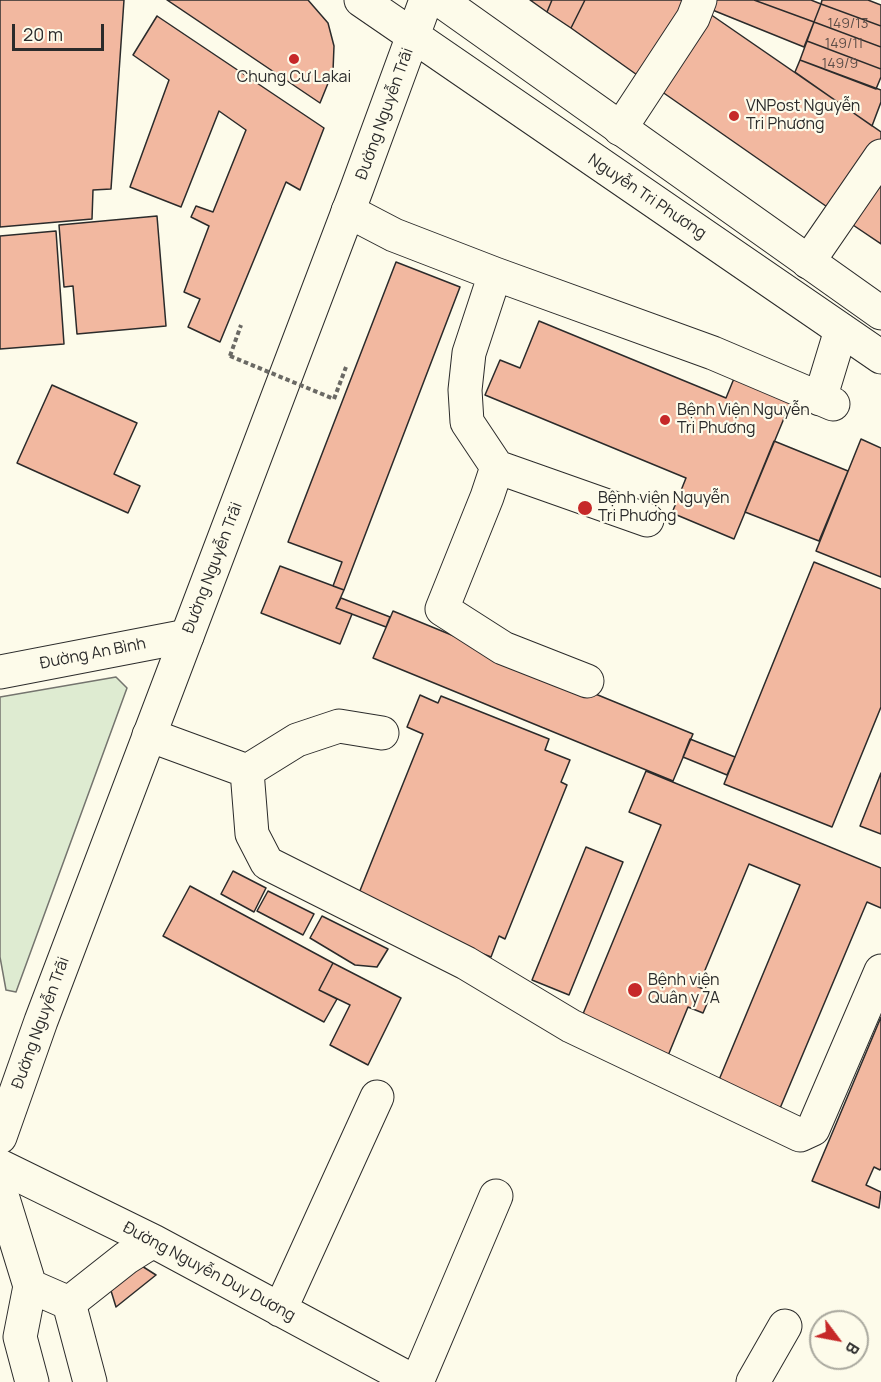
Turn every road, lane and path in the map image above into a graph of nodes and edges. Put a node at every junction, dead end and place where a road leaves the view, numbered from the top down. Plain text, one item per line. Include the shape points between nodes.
1 (361, 0) edge
2 (426, 0) edge
3 (440, 0) edge
4 (700, 0) edge
5 (413, 36) junction
6 (621, 129) junction
7 (881, 156) edge
8 (348, 211) junction
9 (808, 262) junction
10 (495, 274) junction
11 (871, 306) edge
12 (241, 325) dead end
13 (841, 330) junction
14 (881, 357) edge
15 (346, 367) dead end
16 (497, 467) junction
17 (646, 520) dead end
18 (187, 636) junction
19 (0, 672) edge
20 (587, 681) dead end
21 (382, 733) dead end
22 (149, 735) junction
23 (247, 771) junction
24 (881, 971) edge
25 (377, 1097) dead end
26 (0, 1137) edge
27 (0, 1166) edge
28 (0, 1189) edge
29 (496, 1196) dead end
30 (153, 1241) junction
31 (30, 1286) junction
32 (69, 1303) junction
33 (280, 1310) junction
34 (785, 1326) dead end
35 (32, 1382) edge
36 (90, 1382) edge
37 (416, 1382) edge
38 (753, 1382) edge

1 - 5 main road, Nguyễn Tri Phương
2 - 5 main road, Đường Nguyễn Trãi
3 - 6 main road
4 - 6 main road via 693,18
5 - 8 main road, Đường Nguyễn Trãi
5 - 13 main road, Nguyễn Tri Phương
6 - 9 main road
7 - 9 main road
8 - 10 main road via 394,235
8 - 18 main road, Đường Nguyễn Trãi
9 - 11 main road
10 - 13 main road via 713,353 826,402
10 - 16 main road via 469,353 465,390 467,422
11 - 13 main road
12 - 15 path, bridge via 230,356 334,399
13 - 14 main road, Nguyễn Tri Phương
16 - 17 main road
16 - 20 main road via 442,609 503,648
18 - 19 main road, Đường An Bình
18 - 22 main road, Đường Nguyễn Trãi
21 - 23 main road via 339,726 297,740
22 - 23 main road
22 - 26 main road, Đường Nguyễn Trãi
23 - 24 main road via 252,834 267,863 466,963 572,1026 800,1135 813,1129
25 - 33 main road
27 - 30 main road, Đường Nguyễn Duy Dương
28 - 31 main road
29 - 37 main road
30 - 32 main road
30 - 33 main road, Đường Nguyễn Duy Dương
31 - 32 main road
31 - 35 main road via 20,1337
32 - 36 main road
33 - 37 main road, Đường Nguyễn Duy Dương
34 - 38 main road

